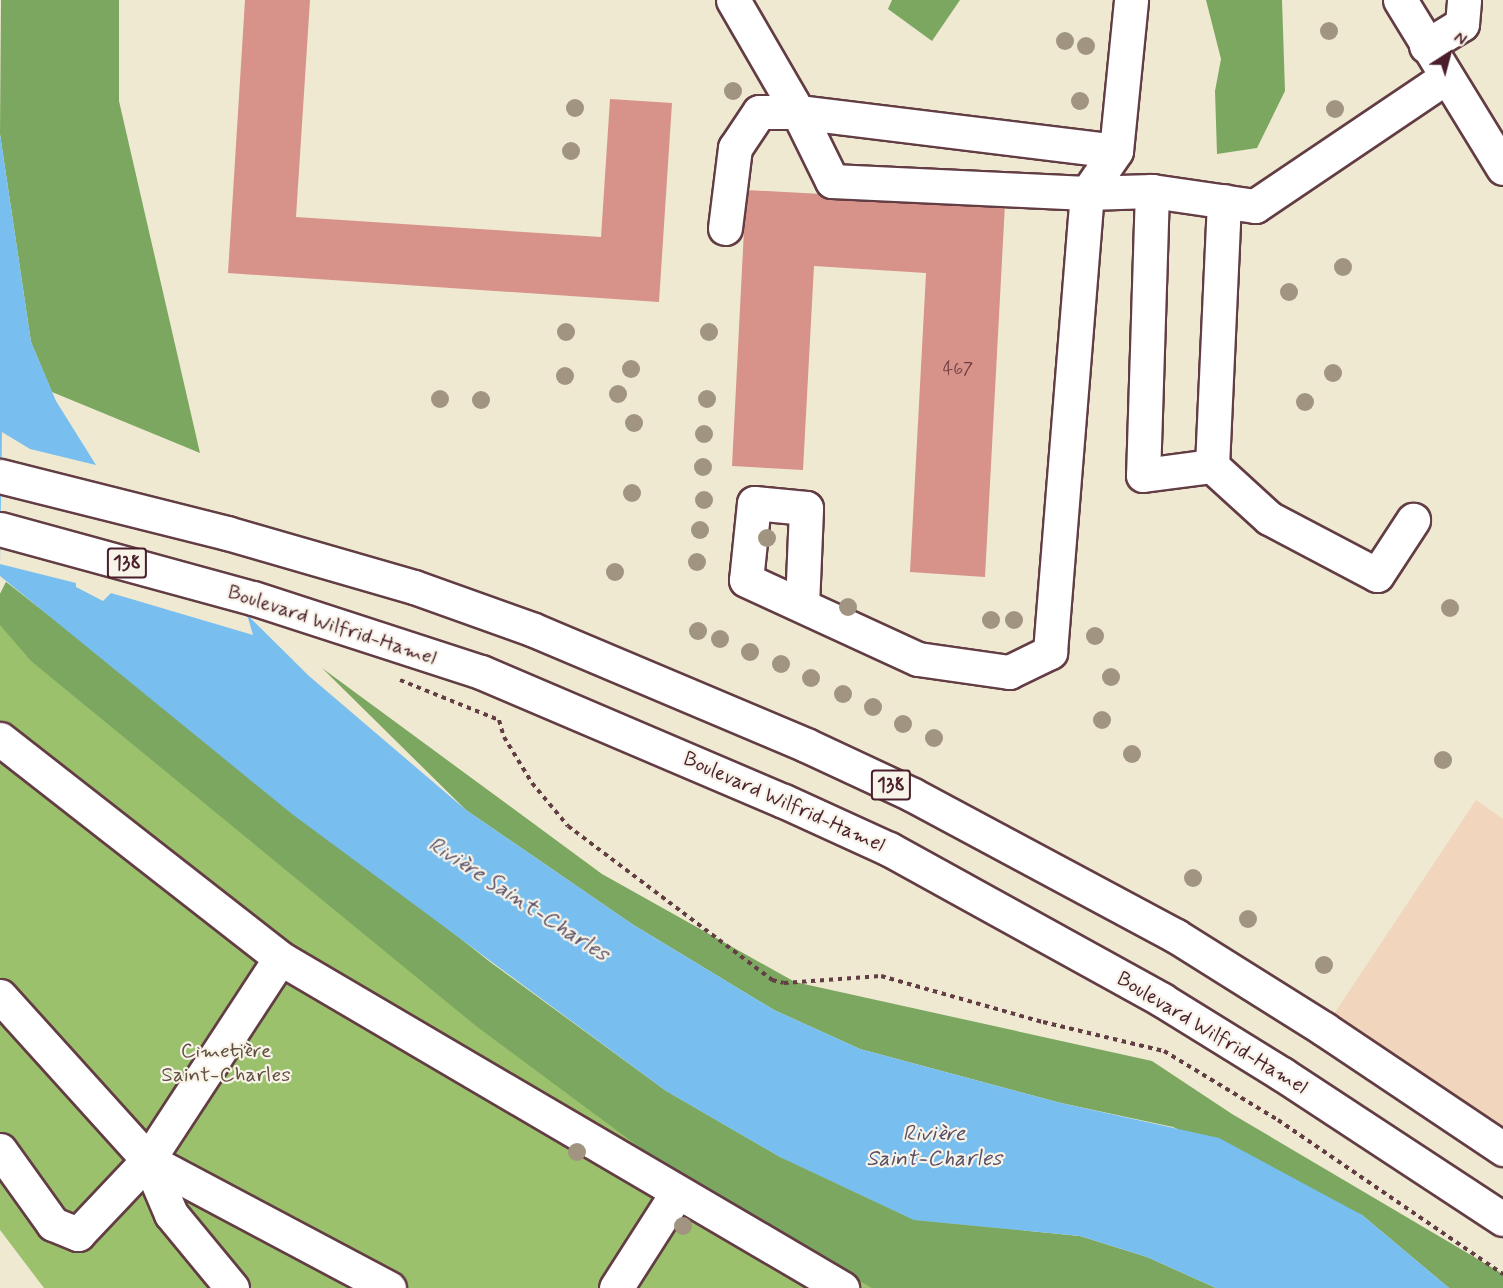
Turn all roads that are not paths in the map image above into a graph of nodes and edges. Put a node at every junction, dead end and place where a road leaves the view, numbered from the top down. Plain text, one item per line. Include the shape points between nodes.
1 (733, 0) edge
2 (1131, 0) edge
3 (1400, 0) edge
4 (1464, 0) edge
5 (1426, 46) junction
6 (1446, 77) junction
7 (798, 112) junction
8 (1116, 151) junction
9 (1503, 168) edge
10 (1152, 191) junction
11 (1088, 193) junction
12 (1224, 201) junction
13 (725, 228) dead end
14 (1212, 466) junction
15 (0, 476) edge
16 (1413, 520) dead end
17 (0, 528) edge
18 (802, 605) dead end
19 (0, 739) edge
20 (280, 958) junction
21 (0, 996) edge
22 (1503, 1149) edge
23 (0, 1150) edge
24 (148, 1160) junction
25 (676, 1194) junction
26 (1503, 1219) edge
27 (232, 1288) edge
28 (389, 1288) edge
29 (616, 1288) edge
30 (842, 1288) edge

1 - 7 main road
2 - 8 main road
3 - 5 main road
4 - 5 main road via 1462,24
5 - 6 main road
6 - 9 main road
6 - 12 main road via 1255,206
7 - 8 main road
7 - 11 main road via 832,181
7 - 13 main road via 759,112 735,148
8 - 11 main road
10 - 11 main road
10 - 12 main road
10 - 14 main road via 1143,475
11 - 18 main road via 1050,652 1009,672 918,659
12 - 14 main road
14 - 16 main road via 1269,518 1377,575
15 - 22 main road, 138 via 226,533 414,587 534,630 680,690 913,795 1176,936
17 - 26 main road, Boulevard Wilfrid-Hamel / 138 via 254,598 481,672 687,758 889,849 1161,1000
19 - 20 main road
20 - 24 main road
20 - 25 main road
21 - 24 main road
23 - 24 main road via 52,1224 78,1234
24 - 27 main road via 171,1214
24 - 28 main road
25 - 29 main road
25 - 30 main road

